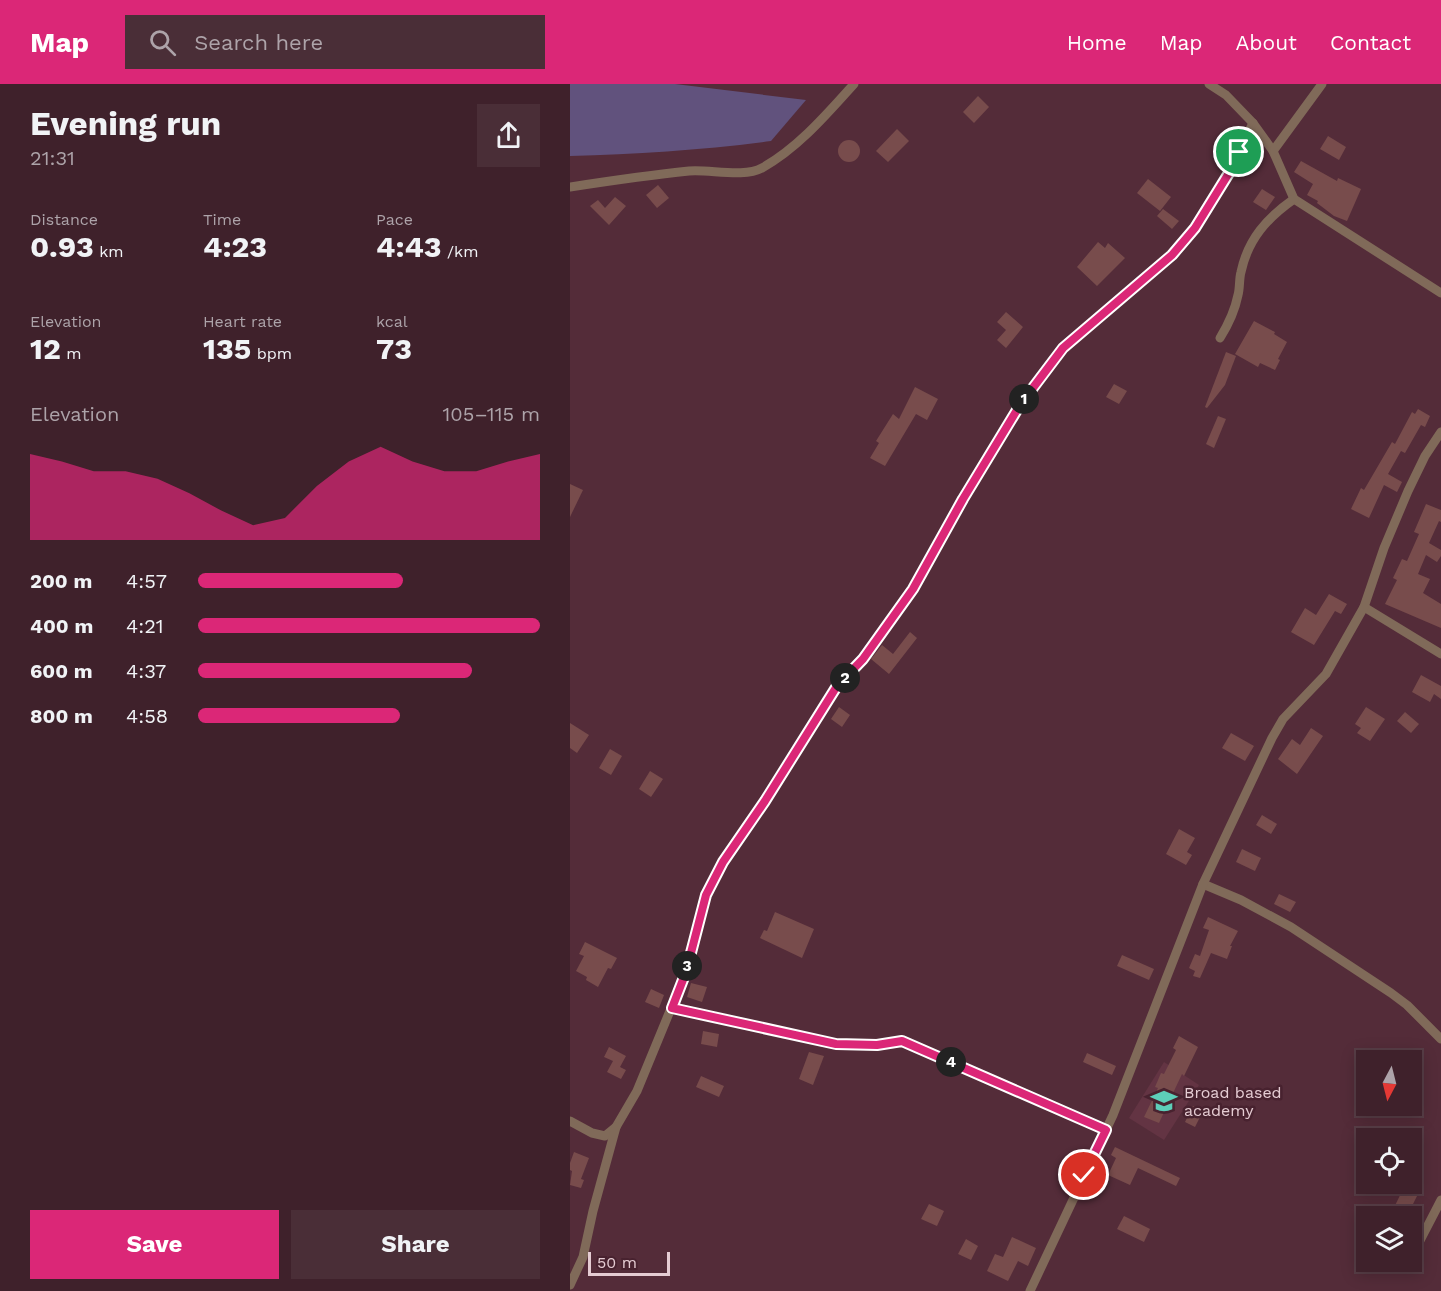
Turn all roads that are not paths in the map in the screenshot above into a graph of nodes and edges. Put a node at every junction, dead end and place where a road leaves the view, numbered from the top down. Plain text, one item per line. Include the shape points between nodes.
1 (854, 84) edge
2 (1209, 84) edge
3 (1322, 84) edge
4 (1253, 123) junction
5 (1273, 151) junction
6 (570, 187) edge
7 (1294, 199) junction
8 (1441, 293) edge
9 (1220, 338) dead end
10 (1441, 432) edge
11 (1364, 607) junction
12 (1441, 654) edge
13 (1203, 884) junction
14 (672, 1008) junction
15 (1441, 1039) edge
16 (570, 1121) edge
17 (616, 1127) junction
18 (1106, 1130) junction
19 (1441, 1200) edge
20 (1422, 1237) edge
21 (570, 1285) edge
22 (1030, 1291) edge

1 - 6 street via 793,146 760,170 691,171
2 - 4 street via 1226,95
3 - 5 street
4 - 5 street
4 - 14 street via 1229,173 1195,228 1172,255 1063,348 1020,405 913,589 863,659 837,686 723,862 706,895 686,972
5 - 7 street
7 - 8 street
7 - 9 street via 1273,214 1250,247 1240,272 1239,294
10 - 11 street via 1408,491
11 - 12 street
11 - 13 street via 1326,674 1276,730
13 - 15 street via 1291,927 1391,993
13 - 18 street
14 - 17 street via 637,1091
14 - 18 street via 836,1044 902,1041
16 - 17 street via 605,1136
17 - 21 street via 583,1257
18 - 22 street
19 - 20 street

